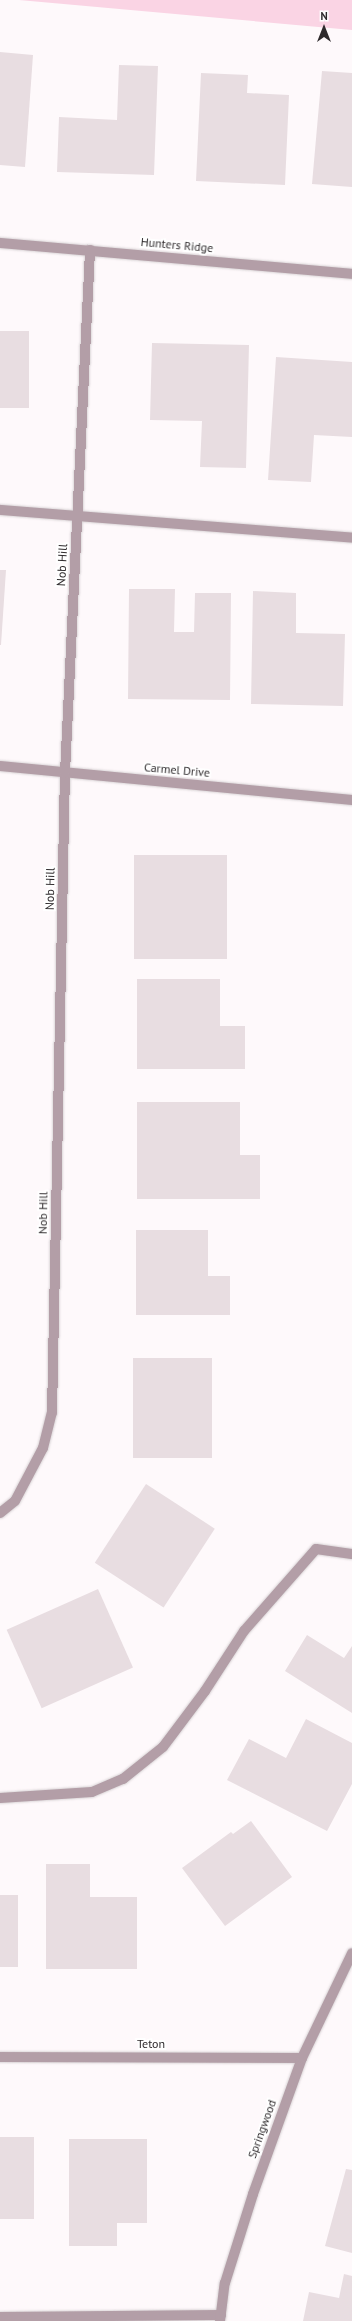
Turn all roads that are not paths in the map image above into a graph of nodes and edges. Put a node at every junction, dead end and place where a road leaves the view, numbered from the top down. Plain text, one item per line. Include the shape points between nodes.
1 (0, 243) edge
2 (90, 250) junction
3 (352, 274) edge
4 (0, 510) edge
5 (77, 517) junction
6 (352, 538) edge
7 (0, 766) edge
8 (65, 773) junction
9 (352, 800) edge
10 (0, 1513) edge
11 (352, 1554) edge
12 (0, 1798) edge
13 (352, 1954) edge
14 (0, 2057) edge
15 (302, 2058) junction
16 (0, 2316) edge
17 (220, 2318) edge

1 - 2 street, Hunters Ridge
2 - 3 street, Hunters Ridge
2 - 5 street, Nob Hill
4 - 5 street
5 - 6 street
5 - 8 street, Nob Hill
7 - 8 street, Carmel Drive
8 - 9 street, Carmel Drive
8 - 10 street, Nob Hill via 52,1413 43,1448 15,1501
11 - 12 street via 316,1549 244,1631 206,1691 163,1747 123,1779 92,1792
13 - 15 street, Springwood
14 - 15 street, Teton
15 - 17 street, Springwood via 253,2194 225,2283
16 - 17 street

